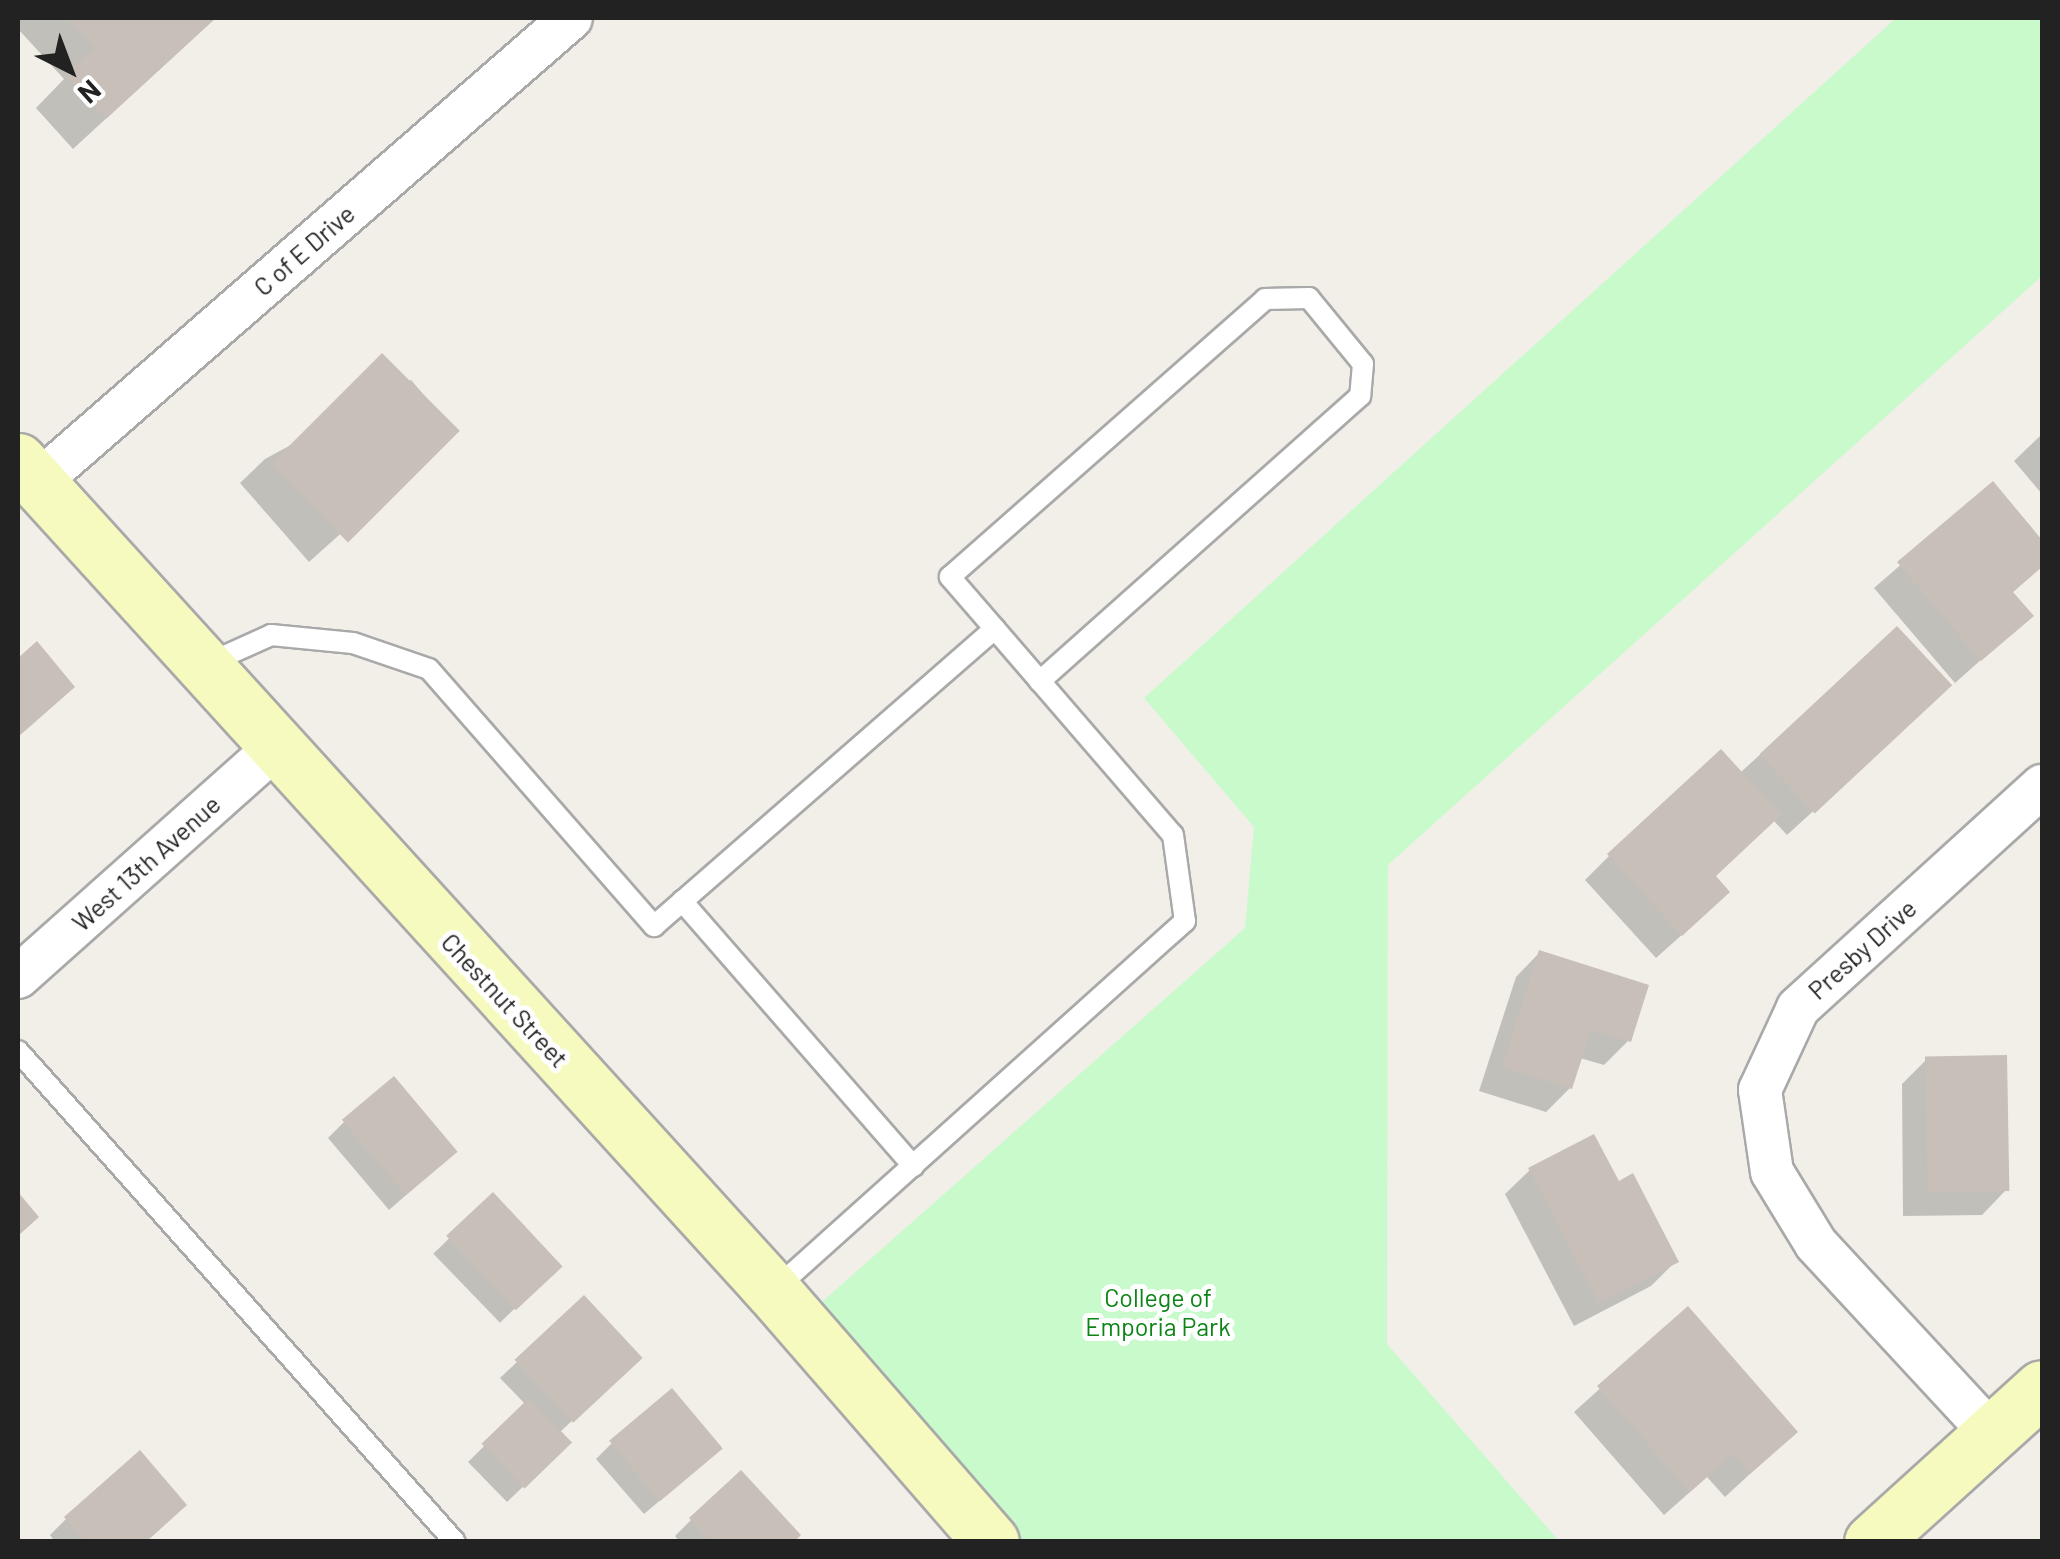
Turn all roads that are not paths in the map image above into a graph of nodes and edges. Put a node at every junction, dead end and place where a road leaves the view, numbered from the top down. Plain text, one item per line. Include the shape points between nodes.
1 (571, 18) edge
2 (28, 472) edge
3 (995, 629) junction
4 (201, 667) junction
5 (1040, 681) junction
6 (274, 749) junction
7 (2042, 786) edge
8 (682, 901) junction
9 (18, 978) edge
10 (18, 1051) edge
11 (913, 1166) junction
12 (773, 1291) junction
13 (2042, 1388) edge
14 (1992, 1434) junction
15 (455, 1542) edge
16 (991, 1542) edge
17 (1872, 1542) edge

1 - 2 street, C of E Drive
2 - 4 street, Chestnut Street
3 - 5 lane
3 - 5 lane via 950,576 1264,299 1309,298 1363,364 1360,396
3 - 8 lane
4 - 6 street, Chestnut Street
4 - 8 lane via 271,635 353,642 429,669 654,926
5 - 11 lane via 1173,835 1186,921
6 - 9 street, West 13th Avenue
6 - 12 street, Chestnut Street
7 - 14 street, Presby Drive via 1798,1008 1760,1090 1772,1172 1816,1244
8 - 11 lane
10 - 15 lane
11 - 12 lane
12 - 16 street, Chestnut Street
13 - 14 street
14 - 17 street

